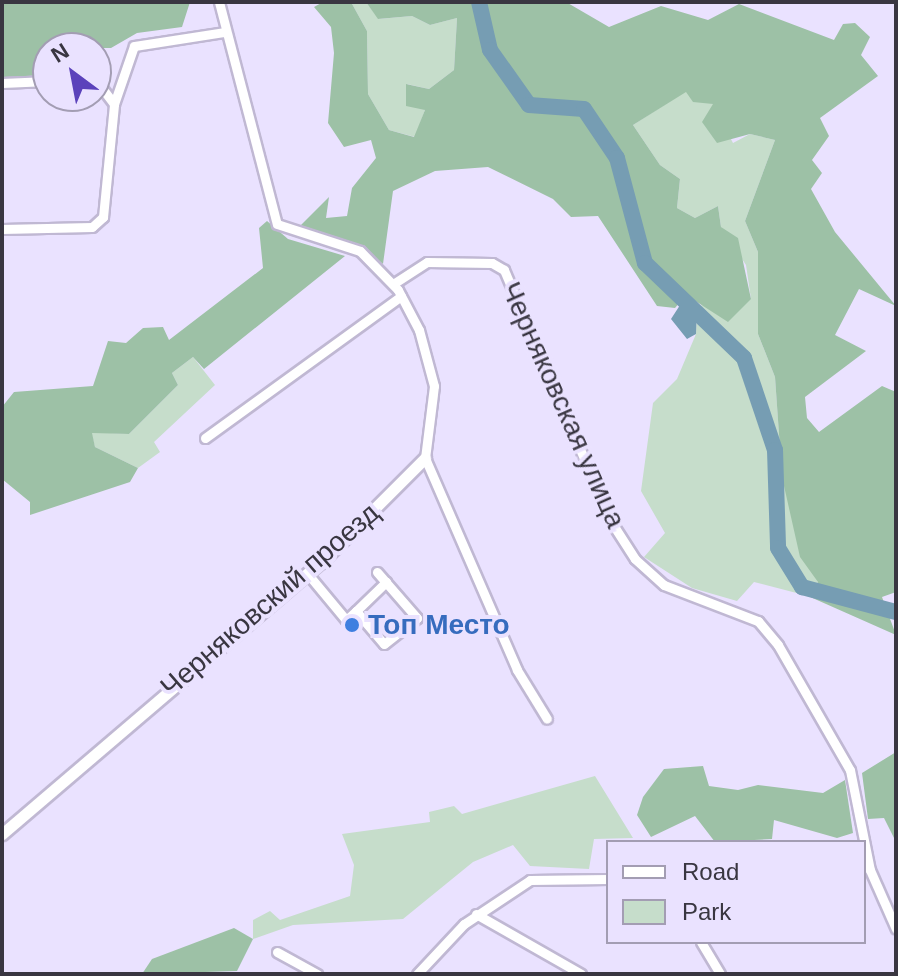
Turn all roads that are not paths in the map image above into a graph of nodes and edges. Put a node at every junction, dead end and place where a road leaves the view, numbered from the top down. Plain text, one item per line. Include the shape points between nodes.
1 (219, 2) edge
2 (224, 32) junction
3 (32, 82) edge
4 (2, 83) edge
5 (112, 101) edge
6 (114, 104) junction
7 (2, 229) edge
8 (393, 284) junction
9 (401, 296) junction
10 (205, 438) dead end
11 (425, 458) junction
12 (377, 572) dead end
13 (307, 573) junction
14 (386, 582) junction
15 (356, 611) junction
16 (547, 719) dead end
17 (2, 834) edge
18 (864, 840) edge
19 (866, 850) edge
20 (606, 879) edge
21 (476, 914) junction
22 (896, 929) edge
23 (702, 944) edge
24 (277, 952) dead end
25 (317, 974) edge
26 (417, 974) edge
27 (581, 974) edge
28 (720, 974) edge

1 - 2 street
2 - 6 street via 142,39
2 - 8 street via 277,224 360,251
3 - 4 street
5 - 6 street
6 - 7 street via 103,217 92,227
8 - 9 street
8 - 18 street, Черняковская улица via 427,262 480,262 504,270 610,520 635,559 664,585 758,621 778,645 850,770
9 - 10 street
9 - 11 street via 434,386
11 - 13 street, Черняковский проезд
11 - 16 street via 517,670
12 - 14 street
13 - 15 street via 346,620
13 - 17 street, Черняковский проезд
14 - 15 street
14 - 15 street via 417,618 384,644
19 - 22 street, Черняковская улица
20 - 21 street via 530,880
21 - 26 street via 428,954
21 - 27 street
23 - 28 street
24 - 25 street

